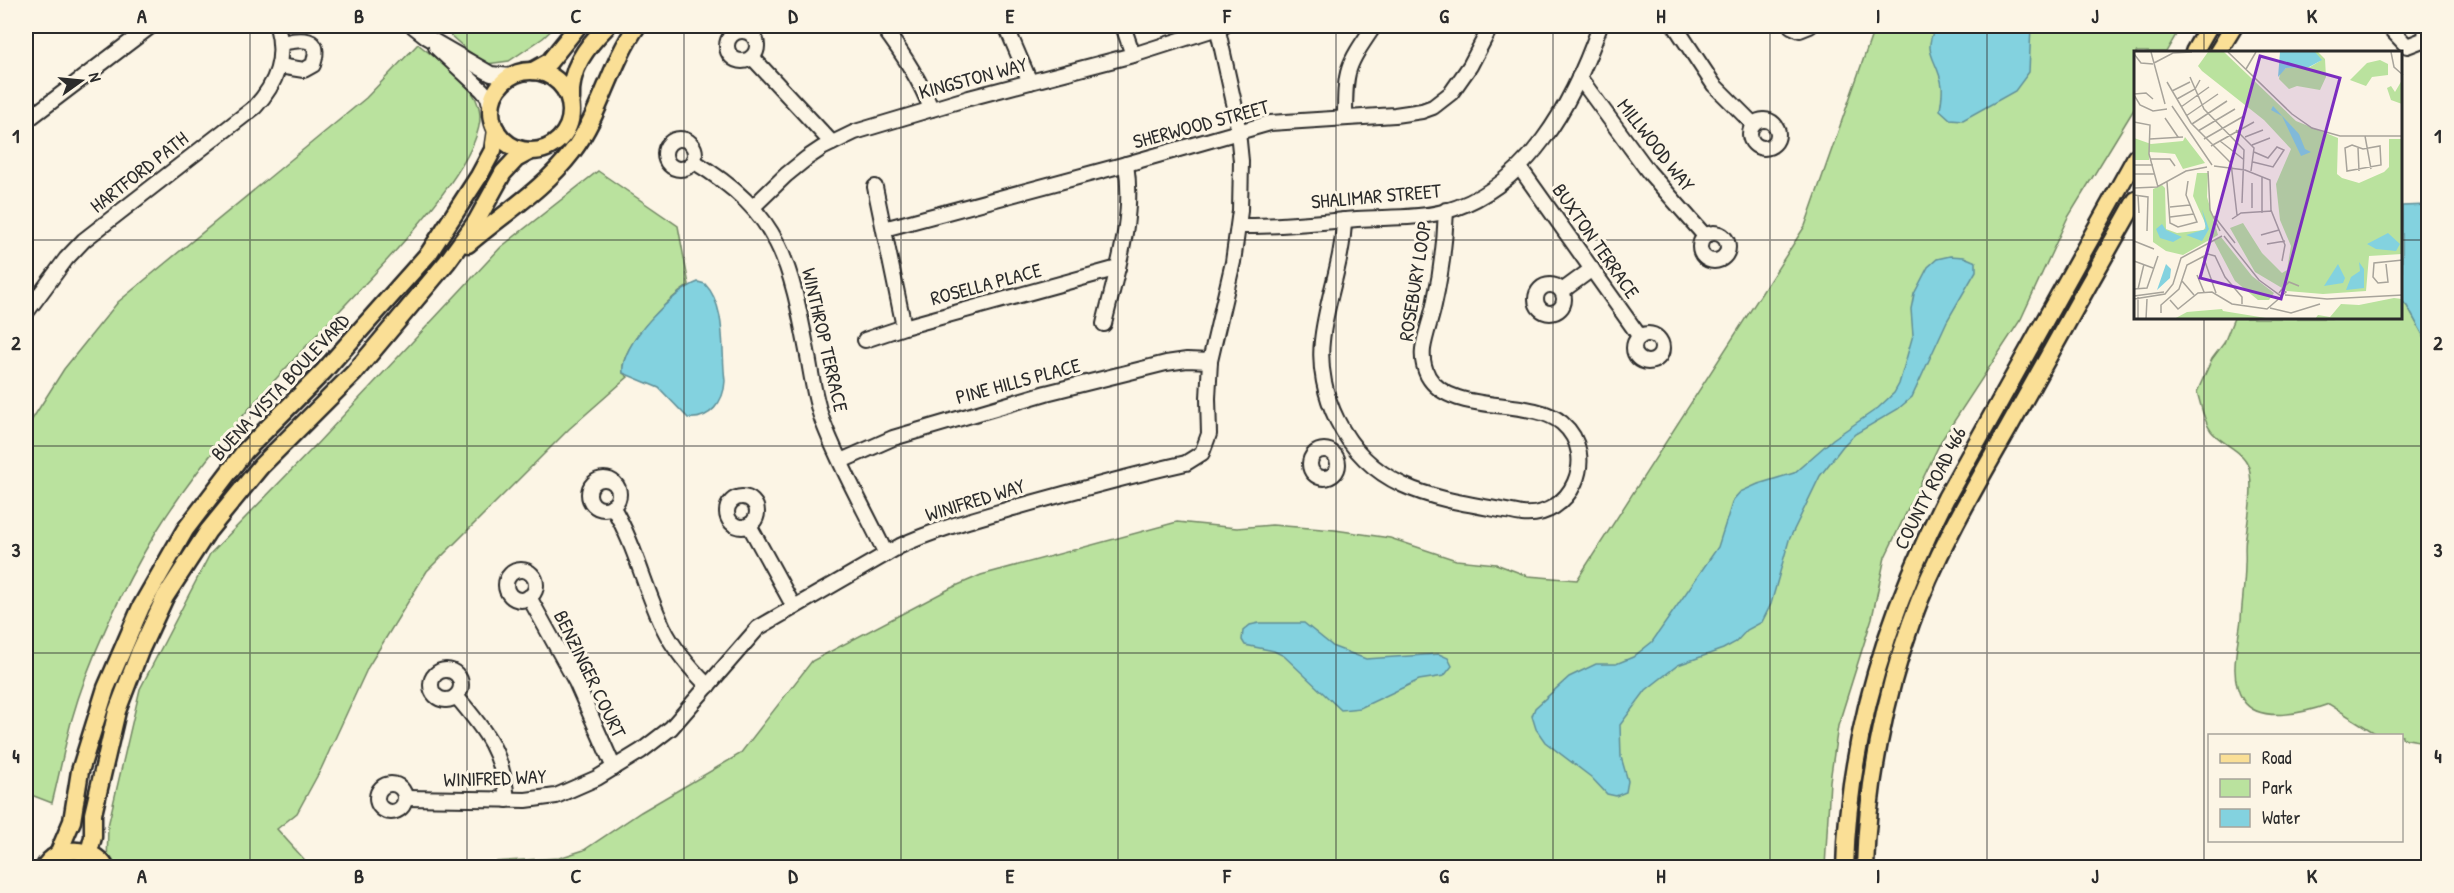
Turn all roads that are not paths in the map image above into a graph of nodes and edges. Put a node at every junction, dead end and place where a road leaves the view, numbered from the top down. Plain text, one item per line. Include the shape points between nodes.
1 (151, 26) edge
2 (277, 26) edge
3 (413, 26) edge
4 (578, 26) edge
5 (607, 26) edge
6 (637, 26) edge
7 (882, 26) edge
8 (1006, 26) edge
9 (1123, 26) edge
10 (1374, 26) edge
11 (1491, 26) edge
12 (1600, 26) edge
13 (1675, 26) edge
14 (1791, 26) edge
15 (1810, 26) edge
16 (2210, 26) edge
17 (2234, 26) edge
18 (2388, 26) edge
19 (2426, 26) edge
20 (1219, 27) edge
21 (427, 37) junction
22 (281, 43) junction
23 (2195, 51) edge
24 (2219, 51) edge
25 (1133, 55) junction
26 (752, 57) dead end
27 (279, 66) junction
28 (533, 71) junction
29 (511, 76) junction
30 (1579, 77) junction
31 (1030, 82) junction
32 (571, 104) junction
33 (491, 109) junction
34 (930, 110) junction
35 (1345, 117) junction
36 (26, 121) edge
37 (1754, 124) dead end
38 (496, 130) junction
39 (1238, 132) junction
40 (832, 143) junction
41 (531, 151) junction
42 (693, 161) dead end
43 (2134, 161) edge
44 (1126, 165) junction
45 (1520, 168) junction
46 (875, 187) dead end
47 (2134, 204) edge
48 (753, 207) junction
49 (1446, 210) junction
50 (1344, 220) junction
51 (1239, 226) junction
52 (884, 229) junction
53 (1705, 236) dead end
54 (447, 262) junction
55 (1118, 268) junction
56 (1592, 269) junction
57 (1562, 291) dead end
58 (26, 313) edge
59 (1104, 324) dead end
60 (904, 327) junction
61 (1640, 337) dead end
62 (865, 340) dead end
63 (1210, 361) junction
64 (1350, 445) junction
65 (1335, 455) dead end
66 (842, 461) junction
67 (612, 506) dead end
68 (749, 525) dead end
69 (886, 554) junction
70 (529, 597) dead end
71 (794, 607) junction
72 (708, 686) junction
73 (456, 696) dead end
74 (614, 768) junction
75 (405, 798) dead end
76 (507, 800) junction
77 (89, 852) junction
78 (46, 863) edge
79 (106, 867) edge
80 (1845, 867) edge
81 (1865, 867) edge

1 - 36 street
2 - 22 street, HARTFORD PATH
3 - 21 street
4 - 28 main road via 554,57
5 - 32 main road via 575,66
6 - 54 main road via 595,114 572,152 540,186
7 - 34 street via 910,66
8 - 31 street
9 - 25 street
10 - 35 street via 1348,68
11 - 35 street, SHERWOOD STREET via 1460,82 1442,101 1415,112
12 - 30 street, SHALIMAR STREET
13 - 37 street via 1714,84
14 - 15 street via 1800,30
16 - 23 main road
17 - 24 main road
18 - 19 street via 2407,46 2425,39
20 - 25 street, KINGSTON WAY
20 - 39 street, WINIFRED WAY
21 - 29 street via 491,75
21 - 33 street via 482,90
22 - 27 street, HARTFORD PATH
22 - 27 street via 309,41 316,55 313,65 304,70
25 - 31 street, KINGSTON WAY
26 - 40 street
27 - 58 street, HARTFORD PATH via 272,86 255,107 84,240
28 - 29 main road
28 - 32 main road via 561,84
29 - 33 main road via 494,96
30 - 45 street, SHALIMAR STREET via 1548,132
30 - 53 street, MILLWOOD WAY via 1648,171
31 - 34 street, KINGSTON WAY
32 - 41 main road via 571,118 562,136 545,149
33 - 38 main road
34 - 40 street, KINGSTON WAY via 855,132
35 - 39 street, SHERWOOD STREET via 1281,122
38 - 41 main road via 511,145
38 - 78 main road, BUENA VISTA BOULEVARD via 493,150 479,176 429,253 324,371 245,451 185,530 141,607 106,688 80,771 72,821
39 - 44 street, SHERWOOD STREET
39 - 51 street, WINIFRED WAY via 1242,186
40 - 48 street, KINGSTON WAY via 786,175
41 - 54 main road, BUENA VISTA BOULEVARD via 503,172 476,222
42 - 48 street, WINTHROP TERRACE via 728,184
43 - 80 main road, COUNTY ROAD 466 via 1946,498 1915,561 1882,649 1859,743
44 - 52 street, SHERWOOD STREET
44 - 55 street via 1128,201
45 - 49 street, SHALIMAR STREET via 1488,193
45 - 56 street, BUXTON TERRACE
46 - 52 street
47 - 81 main road, COUNTY ROAD 466 via 1966,503 1911,622 1878,752
48 - 66 street, WINTHROP TERRACE via 786,261 819,408
49 - 50 street, SHALIMAR STREET
49 - 64 street, ROSEBURY LOOP via 1442,261 1423,350 1428,376 1449,394 1540,413 1560,421 1580,456 1577,479 1558,506 1539,514 1522,514 1407,488 1375,469
50 - 51 street, SHALIMAR STREET
50 - 64 street, ROSEBURY LOOP via 1321,359 1328,399
51 - 63 street, WINIFRED WAY
52 - 60 street
54 - 77 main road, BUENA VISTA BOULEVARD via 354,373 261,466 208,531 165,597 117,711 93,814
55 - 59 street
55 - 60 street, ROSELLA PLACE
56 - 57 street
56 - 61 street, BUXTON TERRACE
60 - 62 street, ROSELLA PLACE
63 - 66 street, PINE HILLS PLACE via 1166,363 1046,393 893,438
63 - 69 street, WINIFRED WAY via 1209,434 1195,460 966,521 920,536
64 - 65 street
66 - 69 street, WINTHROP TERRACE
67 - 72 street via 631,541 663,627 688,667
68 - 71 street
69 - 71 street, WINIFRED WAY
70 - 74 street, BENZINGER COURT via 576,682
71 - 72 street, WINIFRED WAY via 758,628
72 - 74 street, WINIFRED WAY via 670,728
73 - 76 street via 494,746 504,771
74 - 76 street, WINIFRED WAY via 556,796
75 - 76 street, WINIFRED WAY
77 - 78 main road via 74,850
77 - 79 main road

